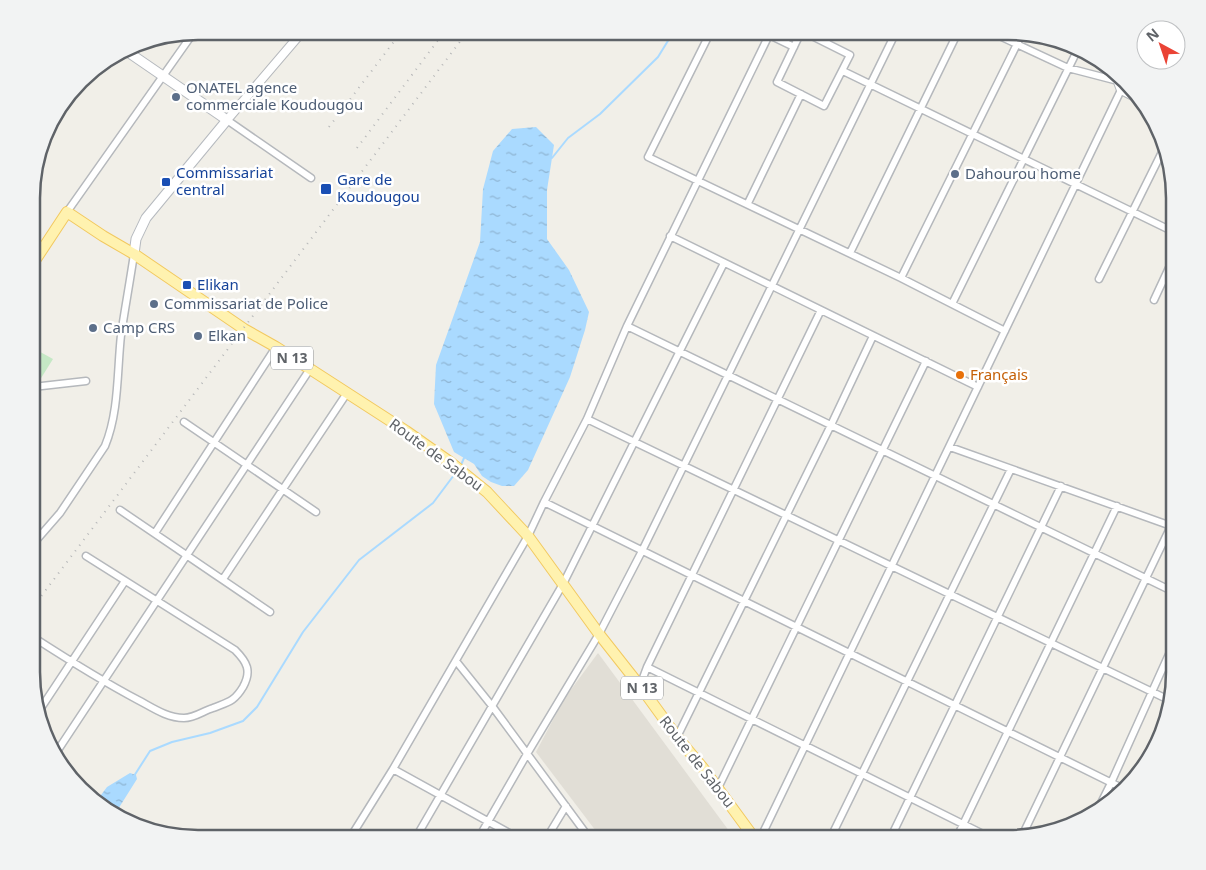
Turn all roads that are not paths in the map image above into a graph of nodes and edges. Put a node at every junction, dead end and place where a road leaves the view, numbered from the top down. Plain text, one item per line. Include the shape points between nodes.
1 (188, 40) edge
2 (295, 40) edge
3 (707, 40) edge
4 (767, 40) edge
5 (782, 40) edge
6 (798, 40) edge
7 (821, 40) edge
8 (892, 40) edge
9 (954, 40) edge
10 (1008, 40) edge
11 (1019, 40) edge
12 (826, 42) joint
13 (1017, 44) junction
14 (794, 47) junction
15 (132, 55) edge
16 (1075, 55) edge
17 (1068, 68) junction
18 (843, 72) junction
19 (162, 75) junction
20 (1112, 79) edge
21 (870, 84) junction
22 (1120, 86) edge
23 (1121, 90) junction
24 (1125, 92) edge
25 (801, 94) junction
26 (920, 109) junction
27 (227, 120) junction
28 (972, 134) junction
29 (1160, 155) edge
30 (1024, 160) junction
31 (311, 178) dead end
32 (698, 181) junction
33 (1076, 185) junction
34 (748, 203) junction
35 (67, 212) junction
36 (1132, 212) junction
37 (800, 228) junction
38 (1166, 228) edge
39 (670, 236) junction
40 (40, 251) edge
41 (850, 253) junction
42 (134, 254) junction
43 (724, 263) junction
44 (1166, 274) edge
45 (901, 278) junction
46 (1099, 279) dead end
47 (772, 286) junction
48 (1154, 300) dead end
49 (952, 304) junction
50 (821, 310) junction
51 (628, 326) junction
52 (1005, 331) junction
53 (873, 336) junction
54 (276, 347) junction
55 (679, 351) junction
56 (926, 361) junction
57 (310, 369) junction
58 (728, 375) junction
59 (86, 381) dead end
60 (40, 386) edge
61 (978, 387) junction
62 (347, 393) junction
63 (779, 399) junction
64 (587, 419) junction
65 (184, 422) dead end
66 (831, 425) junction
67 (634, 442) junction
68 (214, 443) junction
69 (950, 446) junction
70 (883, 450) junction
71 (246, 465) junction
72 (684, 466) junction
73 (1011, 469) junction
74 (936, 476) junction
75 (1062, 486) junction
76 (283, 490) junction
77 (734, 490) junction
78 (544, 502) junction
79 (994, 504) junction
80 (1117, 506) junction
81 (120, 510) dead end
82 (316, 512) dead end
83 (786, 515) junction
84 (1166, 524) edge
85 (591, 526) junction
86 (1041, 527) junction
87 (155, 533) junction
88 (40, 536) edge
89 (528, 536) junction
90 (1166, 537) edge
91 (839, 540) junction
92 (642, 551) junction
93 (1095, 553) junction
94 (187, 555) junction
95 (86, 556) dead end
96 (892, 566) junction
97 (692, 576) junction
98 (1145, 577) junction
99 (223, 580) junction
100 (125, 581) junction
101 (563, 584) junction
102 (1166, 588) edge
103 (950, 594) junction
104 (157, 601) junction
105 (744, 602) junction
106 (270, 612) dead end
107 (997, 617) junction
108 (796, 627) junction
109 (599, 634) junction
110 (40, 642) edge
111 (1051, 643) junction
112 (850, 654) junction
113 (456, 661) junction
114 (1166, 661) edge
115 (71, 662) junction
116 (647, 667) junction
117 (1102, 667) junction
118 (104, 682) junction
119 (906, 682) junction
120 (640, 686) junction
121 (1152, 692) junction
122 (699, 693) junction
123 (1164, 698) edge
124 (43, 704) edge
125 (492, 706) junction
126 (954, 706) junction
127 (751, 719) junction
128 (1008, 732) junction
129 (677, 737) junction
130 (806, 746) junction
131 (60, 748) edge
132 (526, 754) junction
133 (1060, 758) junction
134 (393, 769) junction
135 (862, 773) junction
136 (1111, 783) junction
137 (1118, 786) edge
138 (718, 788) junction
139 (440, 795) junction
140 (1104, 797) edge
141 (911, 798) junction
142 (566, 806) junction
143 (488, 821) junction
144 (963, 824) junction
145 (1025, 829) edge
146 (355, 830) edge
147 (420, 830) edge
148 (483, 830) edge
149 (505, 830) edge
150 (551, 830) edge
151 (583, 830) edge
152 (754, 830) edge
153 (764, 830) edge
154 (834, 830) edge
155 (895, 830) edge
156 (960, 830) edge
157 (975, 830) edge

1 - 19 street
2 - 27 street
3 - 32 street via 648,157
4 - 32 street
5 - 14 street
6 - 14 street
7 - 12 street
8 - 21 street
9 - 26 street
10 - 13 street
11 - 13 street
12 - 18 street via 850,55
13 - 17 street
13 - 28 street
14 - 25 street via 777,82
15 - 19 main road
16 - 17 street
17 - 20 street
17 - 30 street
18 - 21 street
18 - 25 street via 824,106
19 - 27 main road
19 - 35 street
21 - 26 street
21 - 37 street
22 - 23 street
23 - 24 street
23 - 33 street
25 - 34 street
26 - 28 street
26 - 41 street
27 - 31 street
27 - 42 main road via 146,218 136,239
28 - 30 street
28 - 45 street
29 - 36 street
30 - 33 street
30 - 49 street
32 - 34 street
32 - 39 street
33 - 36 street
33 - 52 street
34 - 37 street
35 - 40 main road
35 - 42 main road, Route de Sabou / N 13
36 - 38 street
36 - 46 street
37 - 41 street
37 - 47 street
39 - 43 street
39 - 51 street
41 - 45 street
42 - 54 main road, Route de Sabou / N 13
42 - 88 street via 108,438 60,513
43 - 47 street
43 - 55 street
44 - 48 street
45 - 49 street
47 - 50 street
47 - 58 street
49 - 52 street
50 - 53 street
50 - 63 street
51 - 55 street
51 - 64 street
52 - 61 street
53 - 56 street
53 - 66 street
54 - 57 main road, Route de Sabou / N 13
54 - 68 street
55 - 58 street
55 - 67 street
56 - 61 street
56 - 70 street
57 - 62 main road, Route de Sabou / N 13
57 - 71 street
58 - 63 street
58 - 72 street
59 - 60 street
61 - 69 street
62 - 76 street
62 - 89 main road, Route de Sabou / N 13 via 462,471 501,505
63 - 66 street
63 - 77 street
64 - 67 street
64 - 78 street
65 - 68 street
66 - 70 street
66 - 83 street
67 - 72 street
67 - 85 street
68 - 71 street
68 - 87 street
69 - 73 street
69 - 74 street
70 - 74 street
70 - 91 street
71 - 76 street
71 - 94 street
72 - 77 street
72 - 92 street
73 - 75 street
73 - 79 street
74 - 79 street
74 - 96 street
75 - 80 street
75 - 86 street
76 - 82 street
76 - 99 street
77 - 83 street
77 - 97 street
78 - 85 street
78 - 89 street
79 - 86 street
79 - 103 street
80 - 84 street
80 - 93 street
81 - 87 street
83 - 91 street
83 - 105 street
85 - 92 street
85 - 101 street
86 - 93 street
86 - 107 street
87 - 94 street
89 - 101 main road, Route de Sabou / N 13
89 - 113 street
90 - 98 street
91 - 96 street
91 - 108 street
92 - 97 street
92 - 109 street
93 - 98 street
93 - 111 street
94 - 99 street
94 - 104 street
95 - 100 street
96 - 103 street
96 - 112 street
97 - 105 street
97 - 116 street
98 - 102 street
98 - 117 street
99 - 106 street
100 - 104 street
100 - 115 street
101 - 109 main road, Route de Sabou / N 13
101 - 125 street
103 - 107 street
103 - 119 street
104 - 118 street
104 - 118 street via 239,654 248,672 240,692 225,705 182,718 160,712
105 - 108 street
105 - 122 street
107 - 111 street
107 - 126 street
108 - 112 street
108 - 127 street
109 - 120 main road, Route de Sabou / N 13
109 - 132 street
110 - 115 street
111 - 117 street
111 - 128 street
112 - 119 street
112 - 130 street
113 - 125 street
113 - 134 street
114 - 121 street
115 - 118 street
115 - 124 street
116 - 120 street
116 - 122 street
117 - 121 street
117 - 133 street
118 - 131 street
119 - 126 street
119 - 135 street
120 - 129 main road, Route de Sabou / N 13
121 - 123 street
121 - 136 street
122 - 127 street
122 - 129 street
125 - 132 street
125 - 139 street
126 - 128 street
126 - 141 street
127 - 130 street
127 - 138 street
128 - 133 street
128 - 144 street
129 - 138 main road, Route de Sabou / N 13
130 - 135 street
130 - 153 street
132 - 142 street
132 - 143 street
133 - 136 street
133 - 145 street
134 - 139 street
134 - 146 street
135 - 141 street
135 - 154 street
136 - 137 street
136 - 140 street
138 - 152 main road, Route de Sabou / N 13
139 - 143 street
139 - 147 street
141 - 144 street
141 - 155 street
142 - 150 street
142 - 151 street
143 - 148 street
143 - 149 street
144 - 156 street
144 - 157 street

